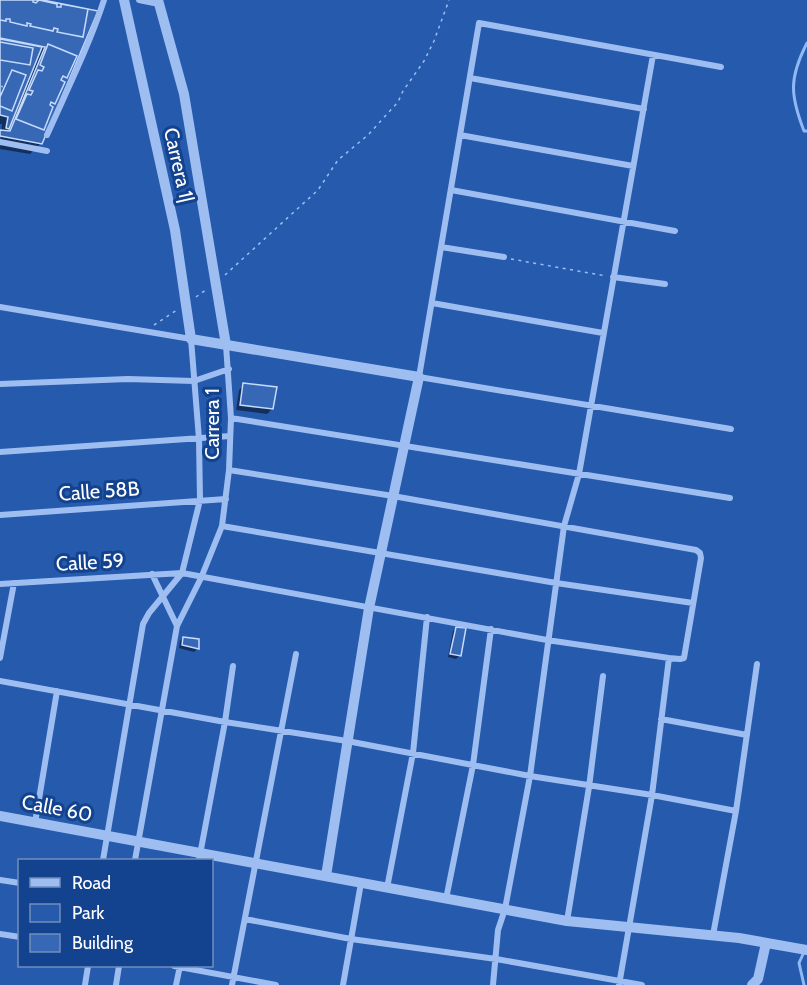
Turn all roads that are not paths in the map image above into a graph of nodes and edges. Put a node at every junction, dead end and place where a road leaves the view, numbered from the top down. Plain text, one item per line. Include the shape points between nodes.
1 (104, 0) edge
2 (124, 0) edge
3 (139, 0) edge
4 (159, 2) edge
5 (653, 55) junction
6 (721, 67) dead end
7 (470, 78) junction
8 (644, 109) junction
9 (47, 135) dead end
10 (460, 135) junction
11 (0, 142) edge
12 (47, 152) dead end
13 (633, 166) junction
14 (451, 190) junction
15 (623, 221) junction
16 (675, 231) dead end
17 (441, 247) junction
18 (504, 257) road end
19 (613, 277) junction
20 (665, 284) dead end
21 (432, 303) junction
22 (0, 307) edge
23 (603, 333) junction
24 (191, 339) junction
25 (226, 345) junction
26 (229, 369) junction
27 (419, 377) junction
28 (194, 381) junction
29 (0, 384) edge
30 (590, 405) junction
31 (231, 418) junction
32 (731, 429) dead end
33 (230, 436) junction
34 (199, 439) junction
35 (405, 446) junction
36 (0, 453) edge
37 (230, 470) junction
38 (579, 474) junction
39 (393, 496) junction
40 (730, 498) dead end
41 (226, 499) junction
42 (200, 500) junction
43 (0, 509) edge
44 (0, 515) edge
45 (222, 526) junction
46 (564, 526) junction
47 (381, 552) junction
48 (182, 573) junction
49 (152, 574) junction
50 (201, 578) junction
51 (14, 583) junction
52 (556, 583) junction
53 (0, 584) edge
54 (163, 596) junction
55 (693, 603) junction
56 (369, 608) junction
57 (427, 617) junction
58 (177, 626) junction
59 (491, 629) junction
60 (547, 640) junction
61 (296, 654) dead end
62 (0, 658) edge
63 (669, 658) junction
64 (757, 664) dead end
65 (233, 666) dead end
66 (603, 675) dead end
67 (0, 681) edge
68 (57, 692) junction
69 (129, 704) junction
70 (161, 710) junction
71 (661, 719) junction
72 (225, 722) junction
73 (282, 730) junction
74 (747, 735) junction
75 (347, 741) junction
76 (413, 753) junction
77 (473, 765) junction
78 (530, 776) junction
79 (590, 787) junction
80 (652, 795) junction
81 (736, 811) junction
82 (0, 816) edge
83 (34, 822) junction
84 (107, 836) junction
85 (138, 841) junction
86 (200, 857) edge
87 (103, 859) edge
88 (135, 859) edge
89 (257, 863) junction
90 (326, 876) junction
91 (0, 880) edge
92 (18, 883) edge
93 (361, 883) junction
94 (387, 888) junction
95 (446, 900) junction
96 (505, 909) junction
97 (245, 919) junction
98 (567, 921) junction
99 (628, 928) junction
100 (0, 934) edge
101 (713, 935) junction
102 (18, 937) edge
103 (351, 939) junction
104 (766, 943) junction
105 (807, 950) edge
106 (495, 959) junction
107 (88, 967) edge
108 (119, 967) edge
109 (178, 967) edge
110 (183, 967) edge
111 (234, 977) junction
112 (619, 983) edge
113 (85, 985) edge
114 (116, 985) edge
115 (176, 985) edge
116 (232, 985) edge
117 (276, 985) edge
118 (343, 985) edge
119 (493, 985) edge
120 (642, 985) edge
121 (752, 985) edge

1 - 9 street via 93,35
2 - 24 street, Carrera 1| via 175,230
3 - 4 street
4 - 25 street, Carrera 1 via 184,94
5 - 6 street
5 - 7 street via 479,22
5 - 8 street
7 - 8 street
7 - 10 street
8 - 13 street
10 - 13 street
10 - 14 street
11 - 12 street
13 - 15 street
14 - 15 street
14 - 17 street
15 - 16 street
15 - 19 street
17 - 18 street
17 - 21 street
19 - 20 street
19 - 23 street
21 - 23 street
21 - 27 street
22 - 24 street
23 - 30 street
24 - 25 street
24 - 28 street
25 - 26 street, Carrera 1
25 - 27 street
26 - 28 street
26 - 31 street, Carrera 1
27 - 30 street
27 - 35 street
28 - 29 street via 128,379
28 - 34 street
30 - 32 street
30 - 38 street
31 - 33 street, Carrera 1
31 - 35 street
33 - 34 street
33 - 37 street, Carrera 1
34 - 36 street
34 - 42 street
35 - 38 street
35 - 39 street
37 - 39 street
37 - 41 street, Carrera 1
38 - 40 street
38 - 46 street
39 - 46 street
39 - 47 street
41 - 42 street, Calle 58B
41 - 45 street, Carrera 1
42 - 44 street, Calle 58B
42 - 48 street
43 - 44 street
45 - 47 street
45 - 50 street, Carrera 1
46 - 52 street
46 - 55 street via 696,550 701,558
47 - 52 street
47 - 56 street
48 - 49 street, Calle 59
48 - 50 street, Calle 59
48 - 54 street
49 - 51 street, Calle 59
49 - 54 street
50 - 56 street, Calle 59
50 - 58 street, Carrera 1
51 - 53 street, Calle 59
51 - 62 street
52 - 55 street
52 - 60 street
54 - 58 street
54 - 69 street via 143,624
55 - 63 street via 684,658
56 - 57 street, Calle 59
56 - 75 street
57 - 59 street, Calle 59
57 - 76 street
58 - 70 street, Carrera 1
59 - 60 street, Calle 59
59 - 77 street
60 - 63 street, Calle 59
60 - 78 street
61 - 73 street
63 - 71 street
64 - 74 street
65 - 72 street
66 - 79 street
67 - 68 street
68 - 69 street
68 - 83 street
69 - 70 street
69 - 84 street
70 - 72 street
70 - 85 street, Carrera 1
71 - 74 street
71 - 80 street
72 - 73 street
72 - 86 street
73 - 75 street
73 - 89 street
74 - 81 street
75 - 76 street
75 - 90 street
76 - 77 street
76 - 94 street
77 - 78 street
77 - 95 street
78 - 79 street
78 - 96 street
79 - 80 street
79 - 98 street
80 - 81 street
80 - 99 street
81 - 101 street
82 - 83 street, Calle 60
83 - 84 street, Calle 60
84 - 85 street, Calle 60
84 - 87 street
85 - 86 street, Calle 60
85 - 88 street, Carrera 1
86 - 89 street, Calle 60
89 - 90 street, Calle 60
89 - 97 street
90 - 93 street, Calle 60
91 - 92 street
93 - 94 street, Calle 60
93 - 103 street
94 - 95 street, Calle 60
95 - 96 street, Calle 60
96 - 98 street, Calle 60
96 - 106 street
97 - 103 street
97 - 111 street
98 - 99 street, Calle 60
99 - 101 street, Calle 60
99 - 112 street
100 - 102 street
101 - 104 street, Calle 60
103 - 106 street
103 - 118 street
104 - 105 street, Calle 60
104 - 121 street via 758,979
106 - 112 street
106 - 119 street
107 - 113 street
108 - 114 street
109 - 115 street
110 - 111 street
111 - 116 street
111 - 117 street
112 - 120 street

